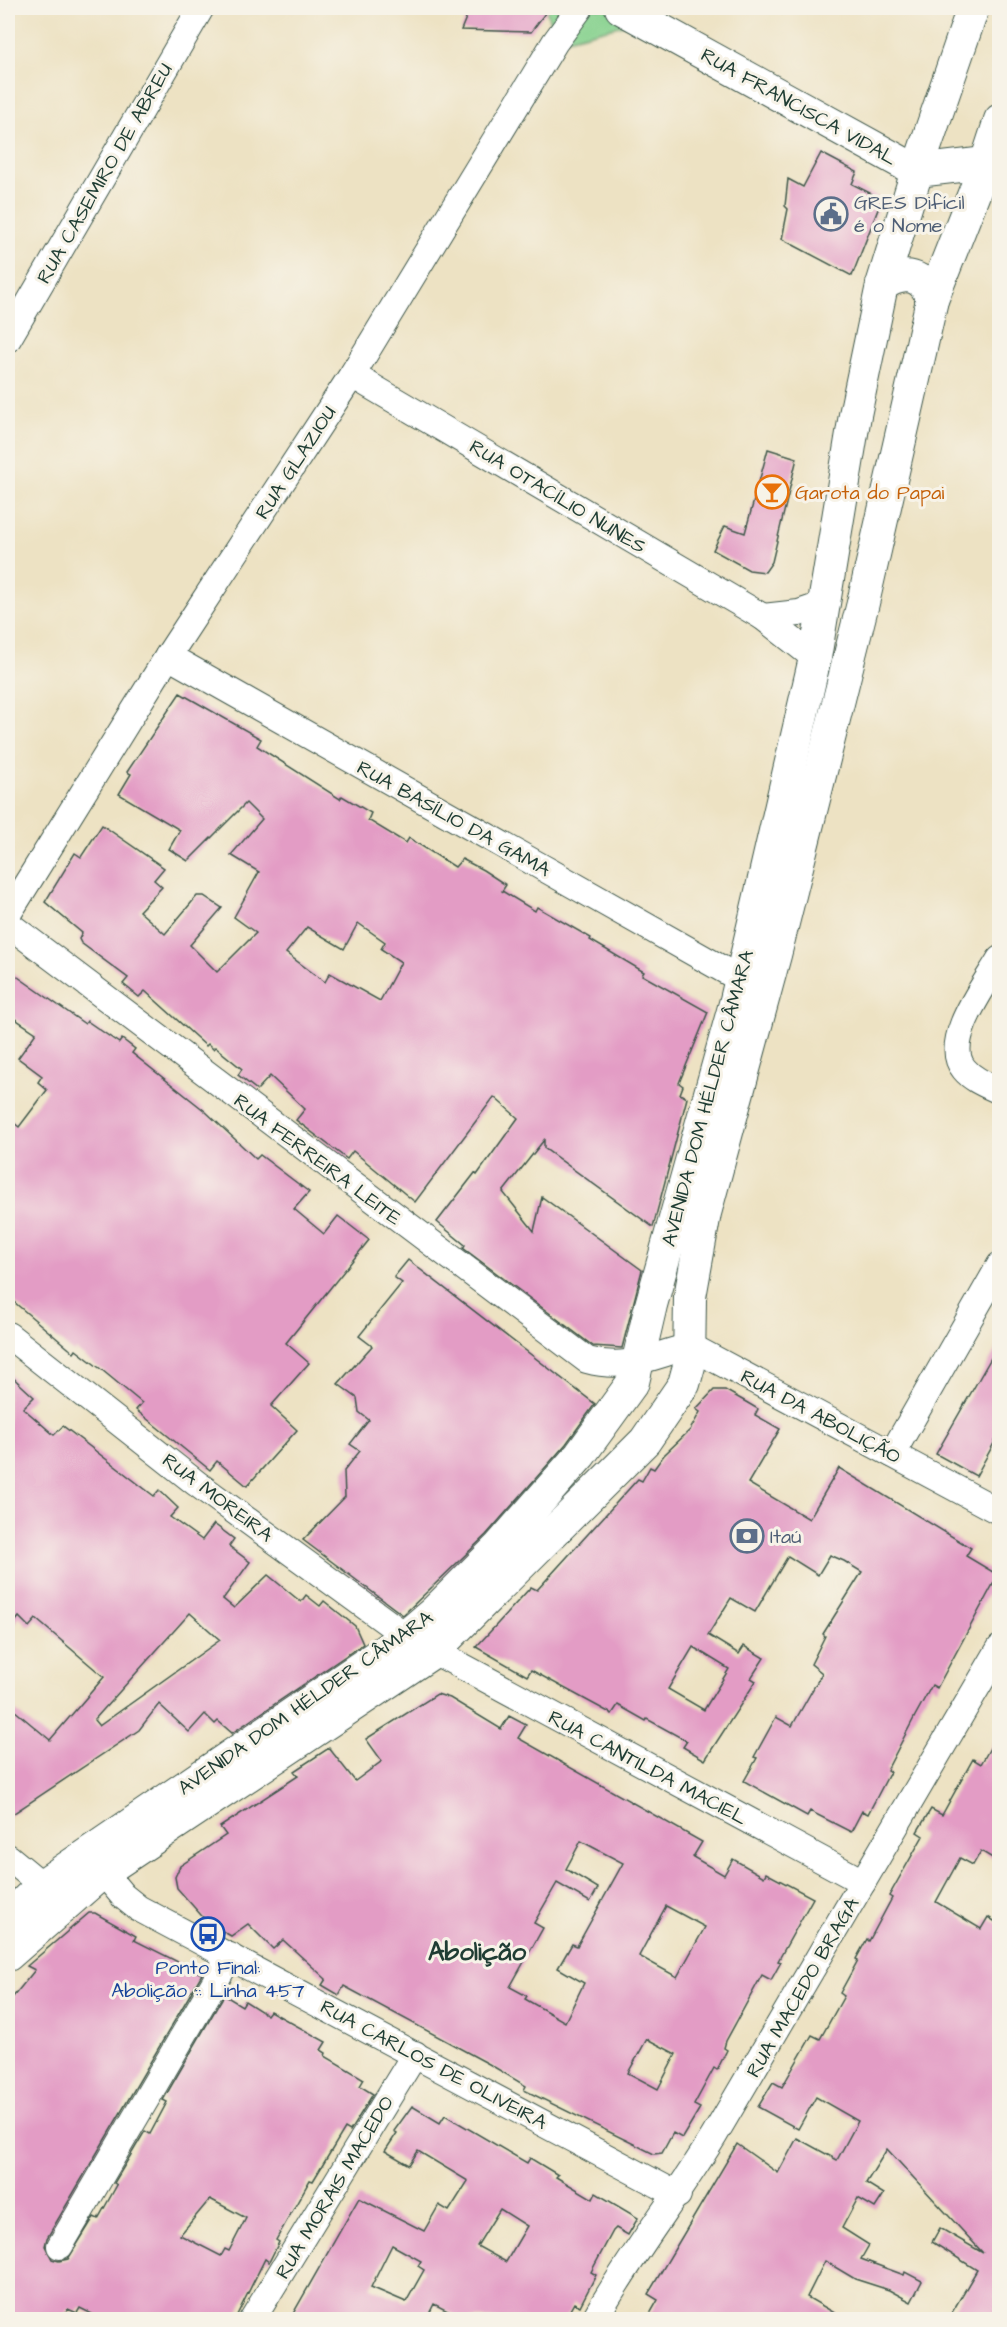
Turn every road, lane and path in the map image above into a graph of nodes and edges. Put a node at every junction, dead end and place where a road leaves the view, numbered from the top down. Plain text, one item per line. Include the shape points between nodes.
1 (201, 8) edge
2 (579, 8) edge
3 (621, 8) edge
4 (973, 8) edge
5 (999, 120) edge
6 (986, 163) junction
7 (917, 171) junction
8 (882, 285) junction
9 (932, 300) junction
10 (8, 339) edge
11 (352, 375) junction
12 (825, 604) junction
13 (764, 617) junction
14 (168, 656) junction
15 (815, 658) junction
16 (8, 914) edge
17 (8, 924) edge
18 (999, 959) edge
19 (740, 979) junction
20 (999, 1091) edge
21 (999, 1265) edge
22 (8, 1335) edge
23 (690, 1346) junction
24 (639, 1360) junction
25 (892, 1454) junction
26 (999, 1512) edge
27 (406, 1636) junction
28 (999, 1648) edge
29 (433, 1652) junction
30 (8, 1857) edge
31 (103, 1872) junction
32 (863, 1882) junction
33 (42, 1885) junction
34 (8, 1918) edge
35 (8, 1955) edge
36 (230, 1956) junction
37 (415, 2054) junction
38 (678, 2194) junction
39 (60, 2246) dead end
40 (252, 2319) edge
41 (594, 2319) edge

1 - 10 street, RUA CASEMIRO DE ABREU
2 - 11 street, RUA GLAZIOU
3 - 7 main road, RUA FRANCISCA VIDAL
4 - 7 main road, AVENIDA DOM HÉLDER CÂMARA
5 - 6 main road, AVENIDA DOM HÉLDER CÂMARA
6 - 7 main road, RUA FRANCISCA VIDAL
6 - 9 main road, AVENIDA DOM HÉLDER CÂMARA
7 - 8 main road, AVENIDA DOM HÉLDER CÂMARA
8 - 9 main road via 897,277 915,276 923,281
8 - 12 main road, AVENIDA DOM HÉLDER CÂMARA via 857,405
9 - 23 main road, AVENIDA DOM HÉLDER CÂMARA via 863,603 775,955 705,1213 690,1297
11 - 13 street, RUA OTACÍLIO NUNES
11 - 14 street, RUA GLAZIOU
12 - 13 street via 799,613
12 - 15 main road, AVENIDA DOM HÉLDER CÂMARA
13 - 15 street, RUA OTACÍLIO NUNES
14 - 16 street, RUA GLAZIOU
14 - 19 street, RUA BASÍLIO DA GAMA
15 - 19 main road, AVENIDA DOM HÉLDER CÂMARA
17 - 24 street, RUA FERREIRA LEITE via 572,1351 587,1360 615,1366
18 - 20 street via 958,1035 956,1054 962,1068
19 - 24 main road, AVENIDA DOM HÉLDER CÂMARA
21 - 25 street
22 - 27 street, RUA MOREIRA via 196,1483
23 - 24 street
23 - 25 street, RUA DA ABOLIÇÃO
23 - 29 main road, AVENIDA DOM HÉLDER CÂMARA via 684,1384 645,1441
24 - 27 main road, AVENIDA DOM HÉLDER CÂMARA via 633,1382 580,1455 499,1547
25 - 26 street, RUA DA ABOLIÇÃO
27 - 29 street, RUA MOREIRA
27 - 33 main road, AVENIDA DOM HÉLDER CÂMARA
28 - 32 street, RUA MACEDO BRAGA
29 - 31 main road, AVENIDA DOM HÉLDER CÂMARA
29 - 32 street, RUA CANTILDA MACIEL
30 - 33 street
31 - 35 main road, AVENIDA DOM HÉLDER CÂMARA
31 - 36 street, RUA CARLOS DE OLIVEIRA via 138,1908
32 - 38 street, RUA MACEDO BRAGA
33 - 34 main road, AVENIDA DOM HÉLDER CÂMARA
36 - 37 street, RUA CARLOS DE OLIVEIRA
36 - 39 street
37 - 38 street, RUA CARLOS DE OLIVEIRA
37 - 40 street, RUA MORAIS MACEDO
38 - 41 street, RUA MACEDO BRAGA

